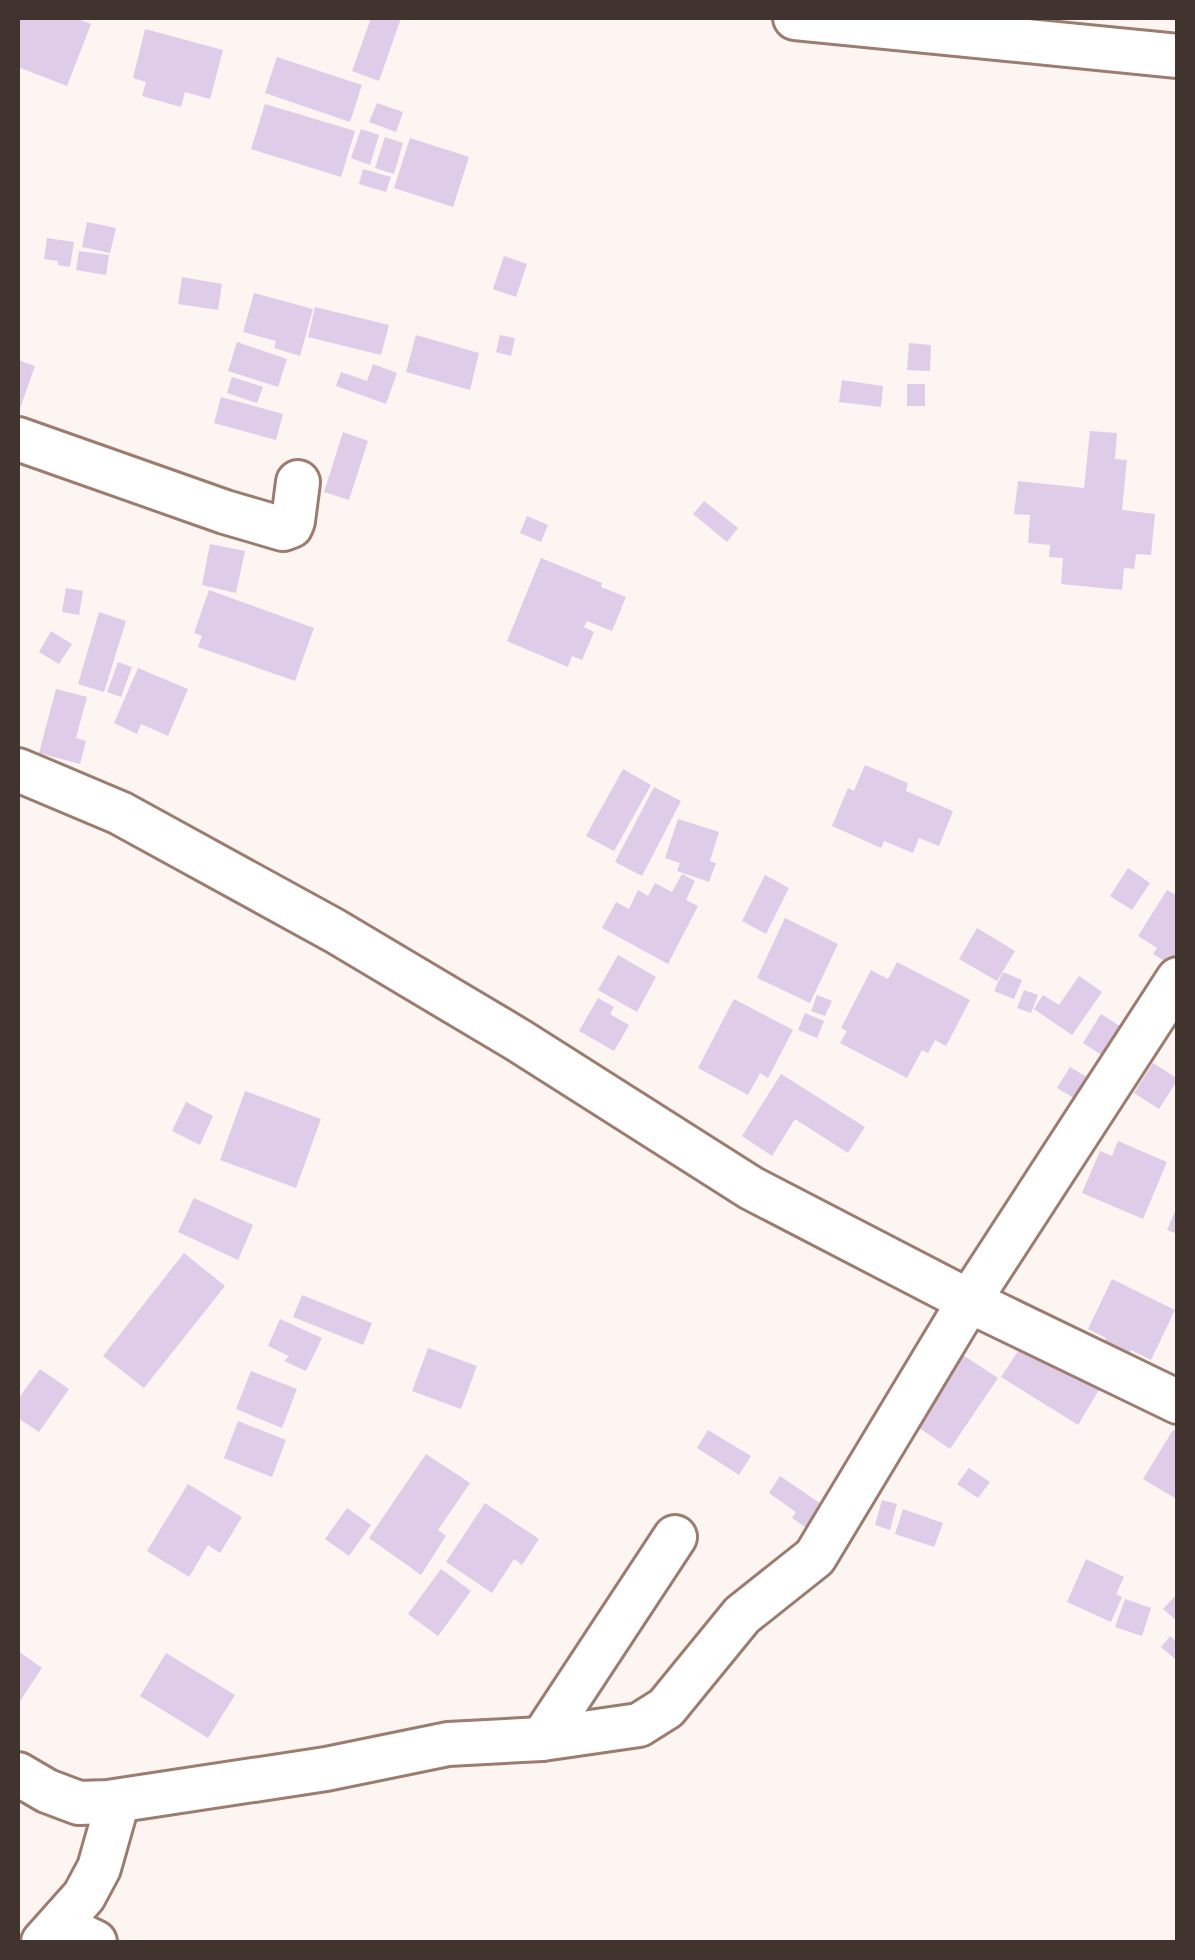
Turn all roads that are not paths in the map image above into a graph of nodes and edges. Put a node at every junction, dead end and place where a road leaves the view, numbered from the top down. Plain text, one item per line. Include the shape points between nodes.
1 (795, 18) edge
2 (1178, 56) edge
3 (18, 439) edge
4 (298, 482) dead end
5 (18, 770) edge
6 (1178, 979) edge
7 (1160, 1042) edge
8 (969, 1301) junction
9 (1178, 1402) edge
10 (675, 1537) dead end
11 (542, 1739) junction
12 (18, 1774) edge
13 (118, 1800) junction
14 (66, 1936) edge

1 - 2 street
3 - 4 street via 283,529 293,522
5 - 8 street via 120,813 335,931 750,1188
6 - 7 street
7 - 8 street
8 - 9 street
8 - 11 street via 814,1557 742,1615 666,1708 640,1725
10 - 11 street
11 - 13 street via 448,1744
12 - 13 street via 78,1803
13 - 14 street via 99,1868

